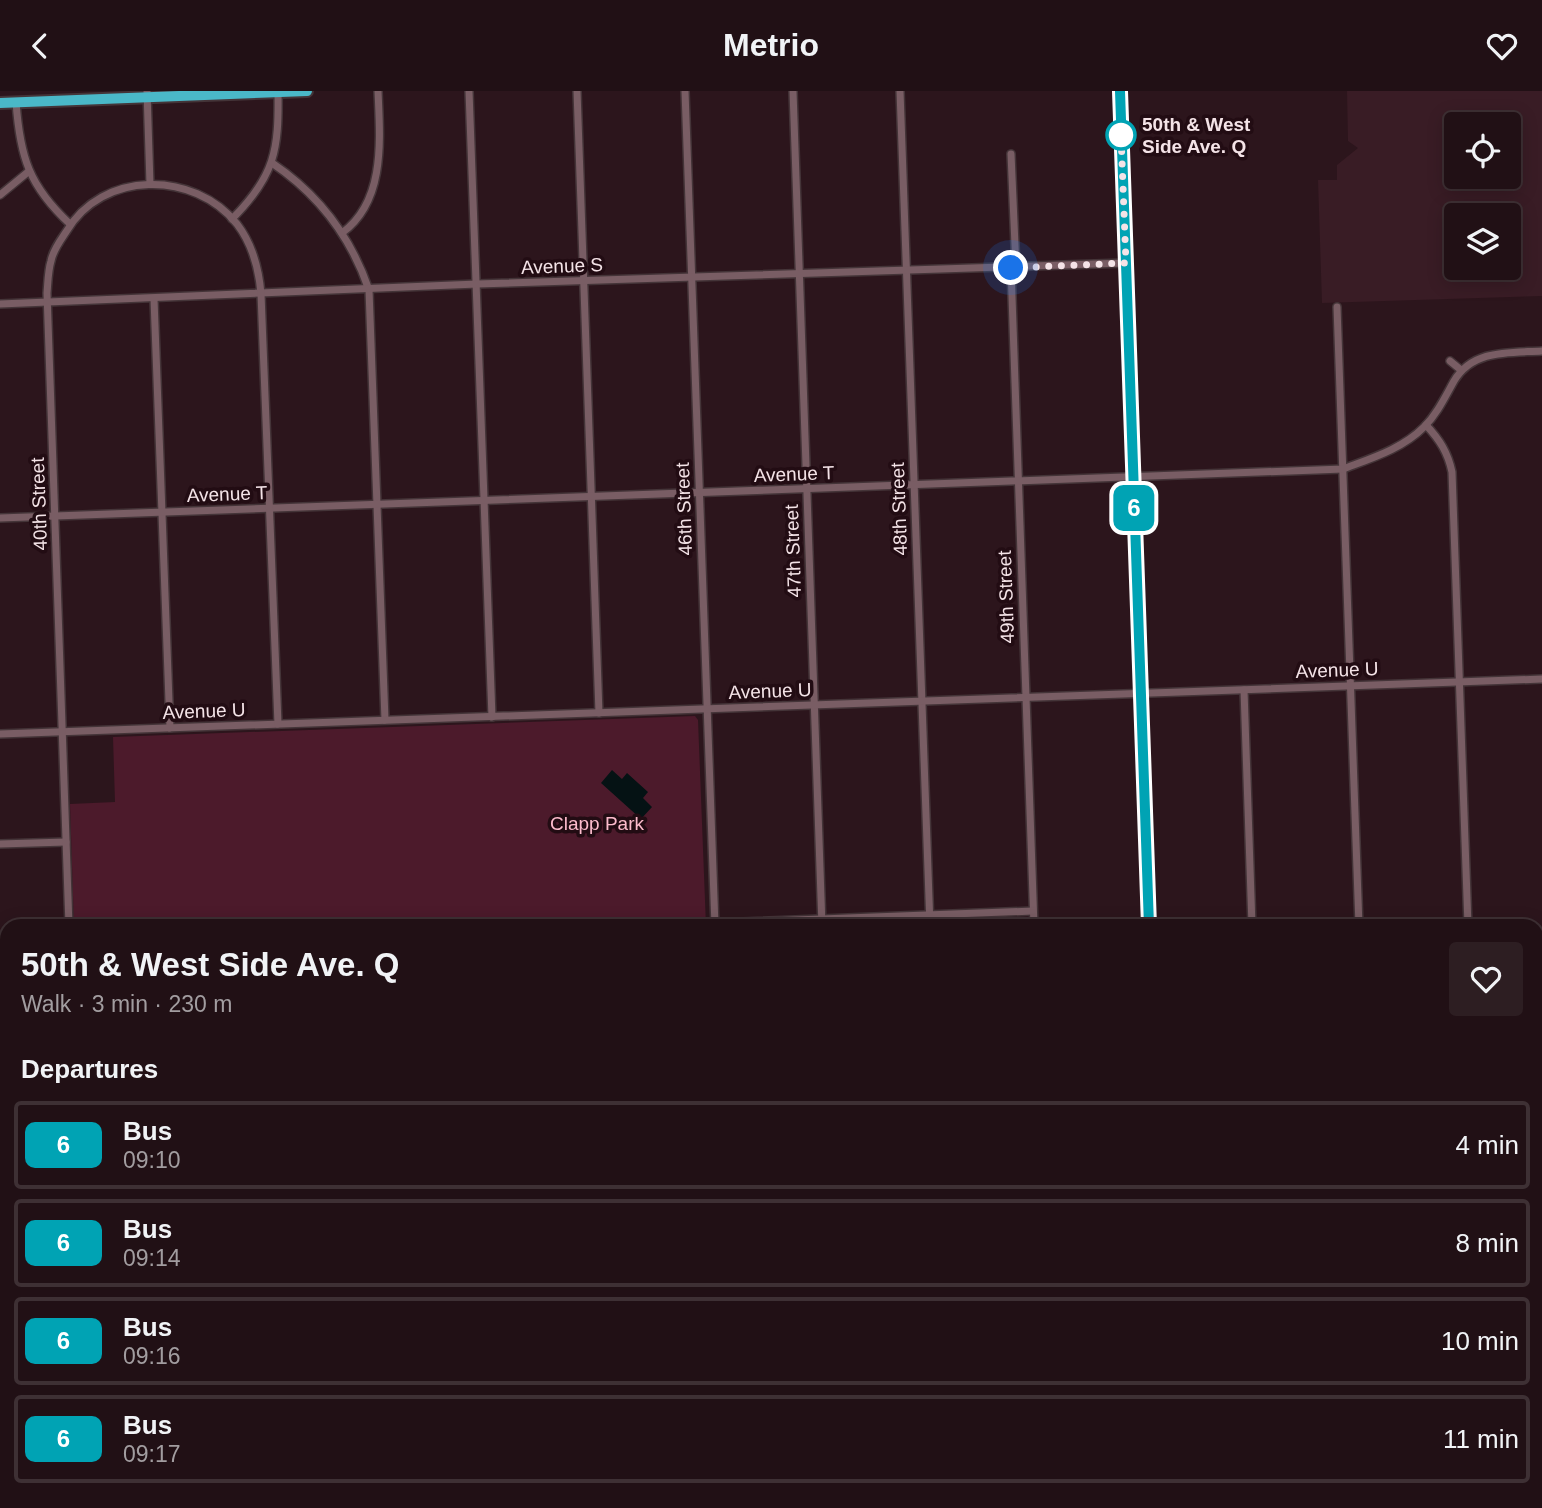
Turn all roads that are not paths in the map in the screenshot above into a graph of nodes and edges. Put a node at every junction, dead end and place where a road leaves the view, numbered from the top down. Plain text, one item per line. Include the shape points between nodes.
1 (307, 91) edge
2 (378, 91) edge
3 (469, 91) edge
4 (577, 91) edge
5 (685, 91) edge
6 (793, 91) edge
7 (900, 91) edge
8 (1119, 91) edge
9 (278, 92) edge
10 (147, 94) edge
11 (16, 102) junction
12 (0, 103) edge
13 (1011, 154) dead end
14 (272, 163) junction
15 (28, 172) junction
16 (150, 184) junction
17 (0, 195) edge
18 (232, 219) junction
19 (70, 224) junction
20 (342, 233) junction
21 (1126, 263) junction
22 (1013, 268) junction
23 (906, 270) junction
24 (799, 274) junction
25 (692, 278) junction
26 (584, 281) junction
27 (477, 284) junction
28 (369, 290) junction
29 (261, 294) junction
30 (154, 299) junction
31 (47, 302) junction
32 (0, 304) edge
33 (1337, 307) dead end
34 (1542, 351) edge
35 (1450, 361) dead end
36 (1461, 370) junction
37 (1426, 425) junction
38 (1343, 469) junction
39 (1133, 477) junction
40 (1018, 481) junction
41 (914, 485) junction
42 (807, 490) junction
43 (699, 494) junction
44 (592, 497) junction
45 (484, 501) junction
46 (377, 504) junction
47 (270, 508) junction
48 (162, 512) junction
49 (55, 515) junction
50 (0, 518) edge
51 (1542, 679) edge
52 (1459, 682) junction
53 (1351, 686) junction
54 (1244, 690) junction
55 (1141, 693) junction
56 (1026, 697) junction
57 (922, 701) junction
58 (814, 705) junction
59 (707, 709) junction
60 (599, 713) junction
61 (492, 717) junction
62 (384, 720) junction
63 (278, 724) junction
64 (170, 728) junction
65 (62, 732) junction
66 (0, 734) edge
67 (66, 842) junction
68 (0, 845) edge
69 (1033, 911) junction
70 (929, 915) junction
71 (69, 919) edge
72 (715, 919) edge
73 (822, 919) edge
74 (868, 919) edge
75 (929, 919) edge
76 (1034, 919) edge
77 (1149, 919) edge
78 (1252, 919) edge
79 (1359, 919) edge
80 (1468, 919) edge

1 - 9 highway
2 - 20 street via 380,144 373,187 360,216
3 - 27 street
4 - 26 street
5 - 25 street, 46th Street
6 - 24 street, 47th Street
7 - 23 street, 48th Street
8 - 21 main road
9 - 10 highway
9 - 14 street
10 - 11 highway
10 - 16 street
11 - 12 highway
11 - 15 street via 19,144
13 - 22 street, 49th Street
14 - 18 street via 259,189
14 - 20 street via 314,197
15 - 17 street
15 - 19 street via 49,204
16 - 18 street via 189,190
16 - 19 street, 40th Street via 113,192
18 - 29 street via 256,259
19 - 31 street, 40th Street via 51,258
20 - 28 street
21 - 22 street, Avenue S
21 - 39 main road
22 - 23 street, Avenue S
22 - 40 street, 49th Street
23 - 24 street, Avenue S
23 - 41 street, 48th Street
24 - 25 street, Avenue S
24 - 42 street, 47th Street
25 - 26 street, Avenue S
25 - 43 street, 46th Street
26 - 27 street, Avenue S
26 - 44 street
27 - 28 street, Avenue S
27 - 45 street
28 - 29 street, Avenue S
28 - 46 street
29 - 30 street, Avenue S
29 - 47 street
30 - 31 street, Avenue S
30 - 48 street
31 - 32 street, Avenue S
31 - 49 street, 40th Street
33 - 38 street
34 - 36 street, Avenue T via 1490,354
35 - 36 street
36 - 37 street, Avenue T
37 - 38 street, Avenue T via 1393,449
37 - 52 street via 1443,446 1452,473
38 - 39 street, Avenue T
38 - 53 street
39 - 40 street, Avenue T
39 - 55 main road
40 - 41 street, Avenue T
40 - 56 street, 49th Street
41 - 42 street, Avenue T
41 - 57 street, 48th Street
42 - 43 street, Avenue T
42 - 58 street, 47th Street
43 - 44 street, Avenue T
43 - 59 street, 46th Street
44 - 45 street, Avenue T
44 - 60 street
45 - 46 street, Avenue T
45 - 61 street
46 - 47 street, Avenue T
46 - 62 street
47 - 48 street, Avenue T
47 - 63 street
48 - 49 street, Avenue T
48 - 64 street
49 - 50 street, Avenue T
49 - 65 street, 40th Street
51 - 52 street, Avenue U
52 - 53 street, Avenue U
52 - 80 street
53 - 54 street, Avenue U
53 - 79 street
54 - 55 street, Avenue U
54 - 78 street
55 - 56 street, Avenue U
55 - 77 main road
56 - 57 street, Avenue U
56 - 69 street, 49th Street
57 - 58 street, Avenue U
57 - 70 street, 48th Street
58 - 59 street, Avenue U
58 - 73 street, 47th Street
59 - 60 street, Avenue U
59 - 72 street, 46th Street
60 - 61 street, Avenue U
61 - 62 street, Avenue U
62 - 63 street, Avenue U
63 - 64 street, Avenue U
64 - 65 street, Avenue U
65 - 66 street, Avenue U
65 - 67 street, 40th Street
67 - 68 street
67 - 71 street, 40th Street
69 - 70 street
69 - 76 street, 49th Street
70 - 74 street
70 - 75 street, 48th Street

